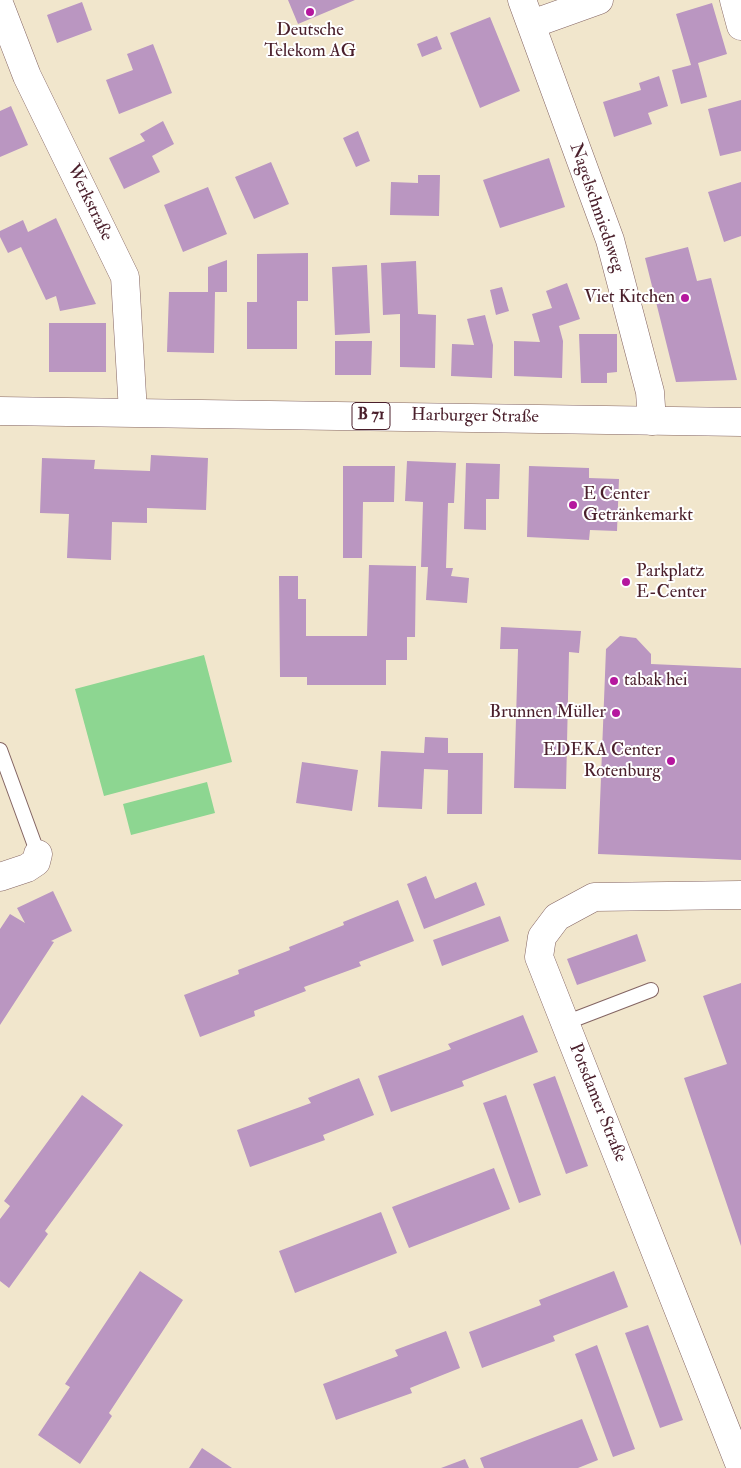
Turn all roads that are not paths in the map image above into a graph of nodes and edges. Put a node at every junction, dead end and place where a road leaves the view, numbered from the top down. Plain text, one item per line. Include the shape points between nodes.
1 (599, 0) edge
2 (734, 0) edge
3 (0, 6) edge
4 (527, 12) edge
5 (741, 26) edge
6 (0, 411) edge
7 (133, 412) junction
8 (652, 421) junction
9 (741, 422) edge
10 (0, 750) edge
11 (38, 854) joint
12 (0, 877) edge
13 (741, 896) edge
14 (651, 990) dead end
15 (565, 1023) junction
16 (741, 1468) edge

1 - 4 street
2 - 5 street
3 - 7 street, Werkstraße via 27,76 125,276
4 - 8 street, Nagelschmiedsweg via 610,240 650,392
6 - 7 street, Harburger Straße / B 71
7 - 8 street, Harburger Straße / B 71
8 - 9 street, Harburger Straße / B 71
10 - 11 lane
11 - 12 street via 36,862 27,868
13 - 15 street, Potsdamer Straße via 594,897 557,917 542,937 539,957
14 - 15 lane
15 - 16 street, Potsdamer Straße

